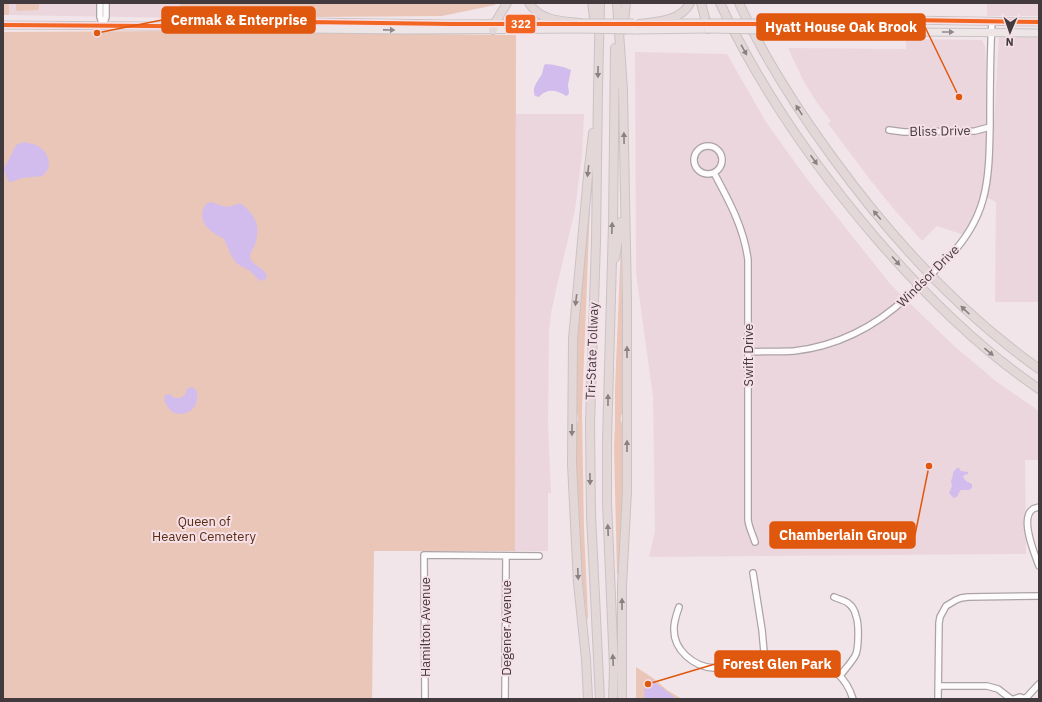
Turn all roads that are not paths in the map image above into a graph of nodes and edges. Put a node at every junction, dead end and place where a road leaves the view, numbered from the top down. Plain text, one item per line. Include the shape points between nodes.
1 (100, 3) edge
2 (106, 3) edge
3 (507, 3) edge
4 (529, 3) edge
5 (592, 3) edge
6 (600, 3) edge
7 (617, 3) edge
8 (626, 3) edge
9 (690, 3) edge
10 (701, 3) edge
11 (720, 3) edge
12 (738, 3) edge
13 (992, 21) junction
14 (1039, 22) edge
15 (3, 25) edge
16 (103, 25) junction
17 (580, 26) junction
18 (635, 26) junction
19 (707, 26) junction
20 (769, 26) junction
21 (494, 27) junction
22 (991, 32) junction
23 (1039, 33) edge
24 (598, 54) junction
25 (621, 62) junction
26 (598, 90) junction
27 (990, 127) junction
28 (889, 130) dead end
29 (714, 173) junction
30 (625, 185) junction
31 (611, 276) junction
32 (748, 352) junction
33 (1039, 369) edge
34 (1039, 389) edge
35 (1036, 508) edge
36 (755, 542) dead end
37 (506, 556) junction
38 (539, 556) dead end
39 (1039, 566) edge
40 (753, 573) dead end
41 (1039, 596) edge
42 (834, 597) dead end
43 (679, 607) dead end
44 (765, 663) junction
45 (840, 676) junction
46 (1039, 684) edge
47 (938, 686) junction
48 (425, 699) edge
49 (505, 699) edge
50 (588, 699) edge
51 (600, 699) edge
52 (613, 699) edge
53 (622, 699) edge
54 (853, 699) edge
55 (938, 699) edge
56 (1013, 699) edge
57 (1026, 699) edge

1 - 16 street
2 - 16 street
3 - 21 highway
4 - 17 highway via 544,17
5 - 24 highway
6 - 24 highway, Tri-State Tollway
7 - 25 highway
31 -> 7 highway, Tri-State Tollway
8 - 25 highway
9 - 18 highway via 684,11 673,17
10 - 19 highway
11 -> 34 highway via 775,102 814,160 853,211 905,271 963,329
33 -> 12 highway via 1002,342 963,307 911,254 865,200 790,95
13 - 14 main road
13 - 20 main road via 907,20
13 - 22 street, Windsor Drive
15 - 16 main road
16 - 21 main road via 294,26 308,22
17 - 18 main road, bridge
17 - 21 main road
18 - 19 main road
19 - 20 main road, bridge
20 -> 22 main road via 905,32
22 - 23 main road
22 - 27 street, Windsor Drive
24 -> 26 highway, Tri-State Tollway
30 -> 25 highway
26 -> 50 highway via 573,339 572,464 578,583
26 -> 51 highway, Tri-State Tollway via 590,452 592,554
27 - 28 street, Bliss Drive via 975,131
27 - 32 street, Windsor Drive, bridge via 990,159 983,202 969,232 956,250 896,308 872,325 832,343 795,350
29 - 29 street via 722,163 721,152 711,146 702,147 695,154 696,167 702,173
29 - 32 street, Swift Drive via 737,219 747,251
30 - 31 highway
53 -> 30 highway via 622,586 627,491
52 -> 31 highway, Tri-State Tollway via 607,502
32 - 36 street, Swift Drive via 748,520
35 - 39 street via 1029,513 1028,529 1030,543
37 - 38 street
37 - 48 street, Hamilton Avenue via 424,555
37 - 49 street, Degener Avenue
40 - 44 street
41 - 47 street via 968,597 946,606 939,623
42 - 45 street via 848,602 857,617 858,647 852,661
43 - 44 street via 674,635 684,655 692,661 714,668
44 - 45 street via 810,660 826,666
45 - 54 street
46 - 57 street
47 - 55 street
47 - 56 street via 987,686 998,689
56 - 57 street

